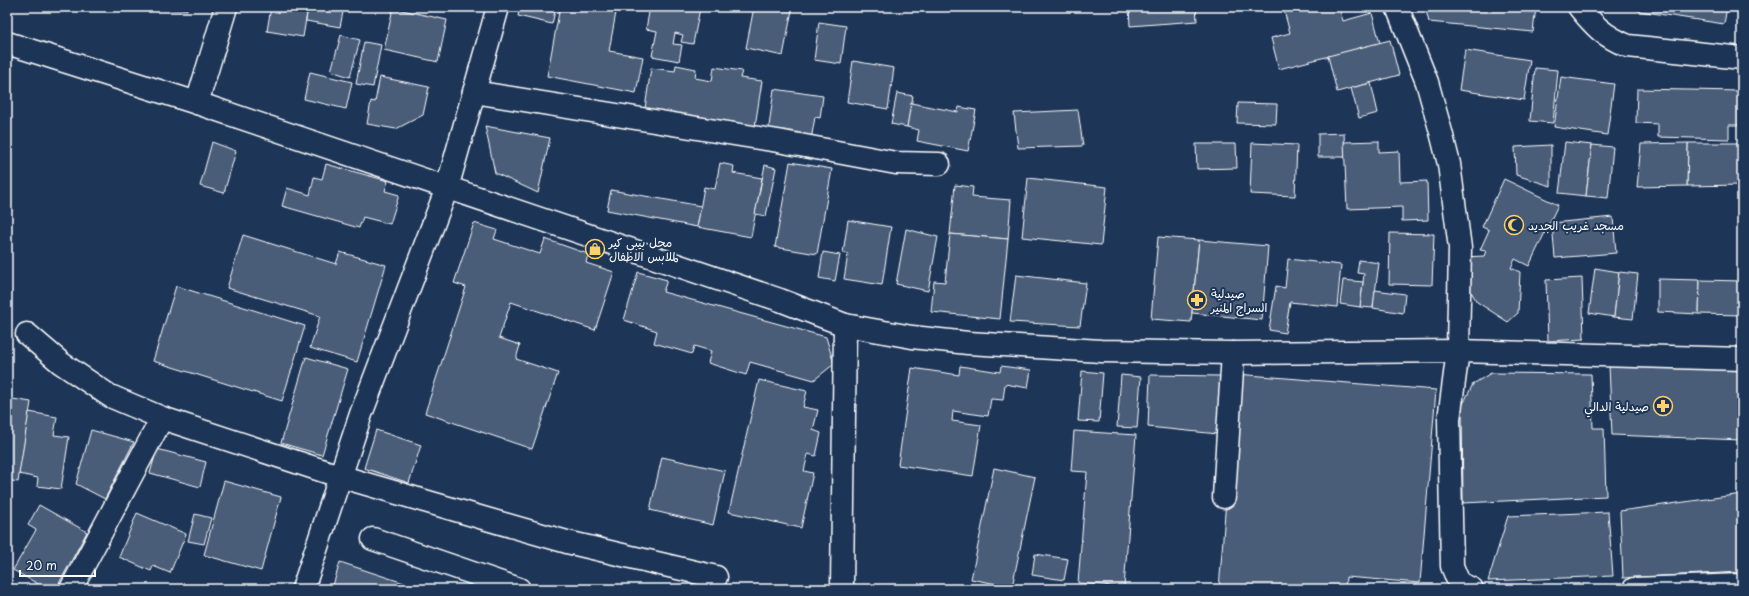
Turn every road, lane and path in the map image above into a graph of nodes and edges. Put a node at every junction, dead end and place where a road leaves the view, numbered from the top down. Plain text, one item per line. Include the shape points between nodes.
1 (226, 7) edge
2 (498, 7) edge
3 (1397, 7) edge
4 (1579, 7) edge
5 (7, 43) edge
6 (1742, 58) edge
7 (474, 92) junction
8 (197, 102) junction
9 (939, 164) dead end
10 (447, 188) junction
11 (845, 325) junction
12 (27, 334) dead end
13 (1458, 351) junction
14 (1234, 353) junction
15 (1742, 358) edge
16 (162, 418) junction
17 (340, 476) junction
18 (1224, 497) dead end
19 (373, 540) dead end
20 (716, 577) dead end
21 (1742, 585) edge
22 (70, 589) edge
23 (303, 589) edge
24 (519, 589) edge
25 (842, 589) edge
26 (1472, 589) edge
27 (1634, 589) edge

1 - 8 street
2 - 7 street
3 - 13 street via 1427,82 1449,164 1460,248
4 - 6 street via 1595,27 1628,46
5 - 8 street
7 - 9 street via 778,141 896,164
7 - 10 street
8 - 10 street
10 - 11 street via 780,300
10 - 17 street
11 - 14 street via 912,337 968,343 1101,351
11 - 25 street
12 - 16 street via 61,363 110,396
13 - 14 street
13 - 15 street
13 - 26 street via 1449,419 1452,566 1460,584
14 - 18 street
16 - 17 street
16 - 22 street
17 - 20 street via 567,542
17 - 23 street
19 - 24 street
21 - 27 street

